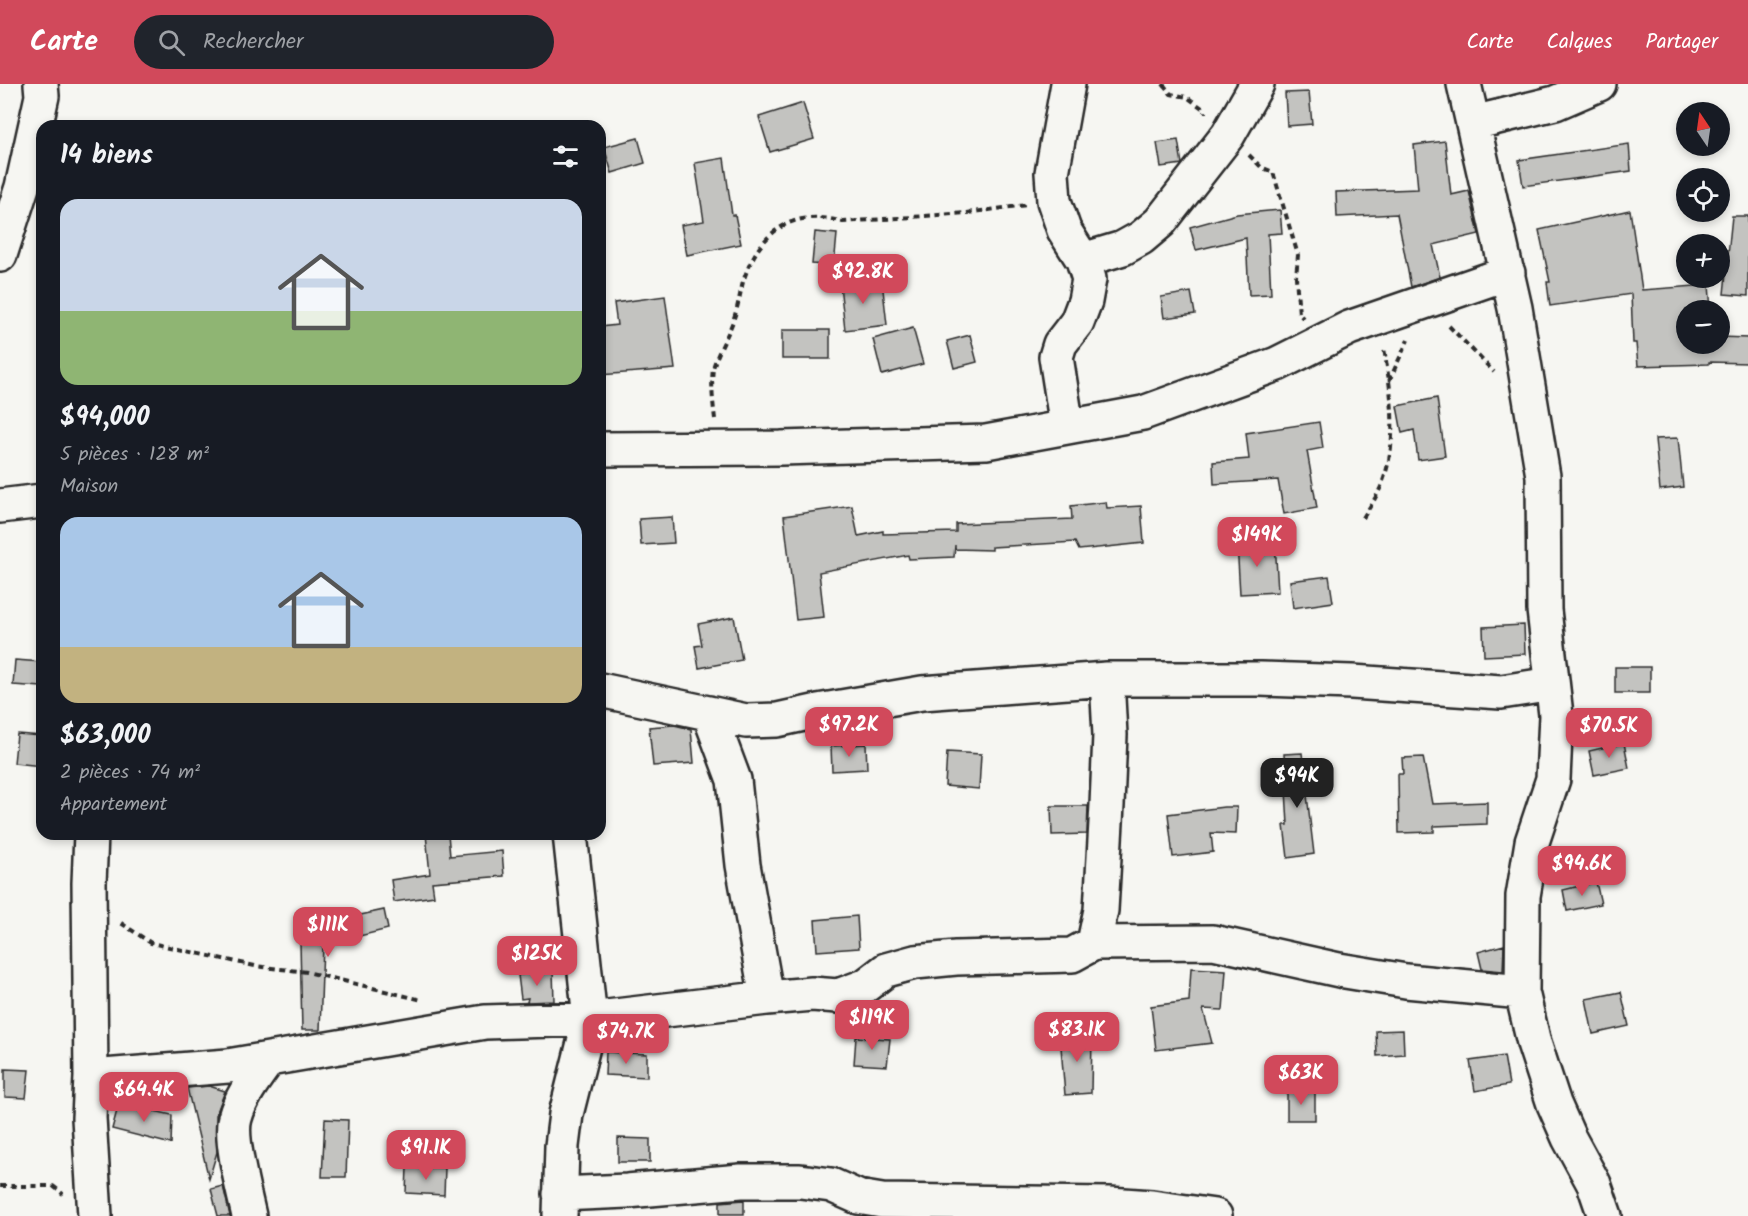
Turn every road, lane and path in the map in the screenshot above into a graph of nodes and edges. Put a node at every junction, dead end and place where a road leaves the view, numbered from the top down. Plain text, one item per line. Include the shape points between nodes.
1 (41, 84) edge
2 (1068, 84) edge
3 (1163, 84) edge
4 (1257, 84) edge
5 (1464, 84) edge
6 (1599, 84) edge
7 (37, 120) edge
8 (1473, 123) junction
9 (36, 125) edge
10 (1228, 135) junction
11 (1053, 201) junction
12 (2, 247) edge
13 (1083, 260) junction
14 (1508, 273) junction
15 (1425, 302) junction
16 (1379, 318) junction
17 (1338, 333) junction
18 (1492, 362) dead end
19 (1067, 427) junction
20 (606, 449) edge
21 (717, 449) junction
22 (36, 502) edge
23 (0, 506) edge
24 (1363, 518) dead end
25 (1107, 680) junction
26 (1552, 684) junction
27 (606, 691) edge
28 (709, 712) junction
29 (91, 840) edge
30 (571, 840) edge
31 (116, 920) dead end
32 (1094, 943) junction
33 (1522, 992) junction
34 (767, 998) junction
35 (426, 1001) dead end
36 (590, 1019) junction
37 (268, 1060) junction
38 (91, 1077) junction
39 (0, 1186) edge
40 (560, 1205) edge
41 (95, 1214) edge
42 (249, 1216) edge
43 (1215, 1216) edge
44 (1605, 1216) edge

1 - 7 street
2 - 11 street via 1052,173
3 - 10 path via 1171,94 1187,97 1205,110 1206,117
4 - 10 street
5 - 8 street
6 - 8 street via 1555,103
8 - 14 street
9 - 12 street via 22,187
10 - 13 street via 1160,222 1123,248
10 - 17 path via 1261,167 1273,172 1298,255 1299,314 1311,326 1322,325
11 - 13 street via 1064,230
11 - 21 path via 967,213 843,222 827,217 800,218 779,227 763,240 744,280 728,336 713,367
13 - 19 street via 1089,279 1085,301 1056,357
14 - 15 street
14 - 26 street via 1542,476 1544,610
15 - 16 street
15 - 18 path via 1495,373
16 - 17 street
16 - 24 path via 1391,388 1394,438 1383,482
17 - 19 street via 1277,364 1143,413
19 - 21 street via 986,442
20 - 21 street
22 - 23 street
25 - 26 street via 1260,679 1501,692
25 - 28 street via 922,693 777,720 746,721
25 - 32 street via 1107,805 1101,910
26 - 33 street via 1556,715 1553,779 1532,842 1522,896
27 - 28 street
28 - 34 street via 734,780 743,865
29 - 38 street
30 - 36 street
31 - 35 path via 151,943 244,964 306,972
32 - 33 street via 1213,942 1406,981
32 - 34 street via 1072,955 915,962 886,970 865,986 838,996
33 - 44 street via 1554,1104 1594,1184
34 - 36 street
36 - 37 street via 485,1022
36 - 40 street via 566,1114
37 - 38 street via 185,1071
37 - 42 street via 247,1088 234,1120
38 - 41 street via 89,1118
39 - 41 path via 53,1186
40 - 43 street via 627,1191 741,1181 800,1181 831,1185 858,1197 882,1201 1109,1204

